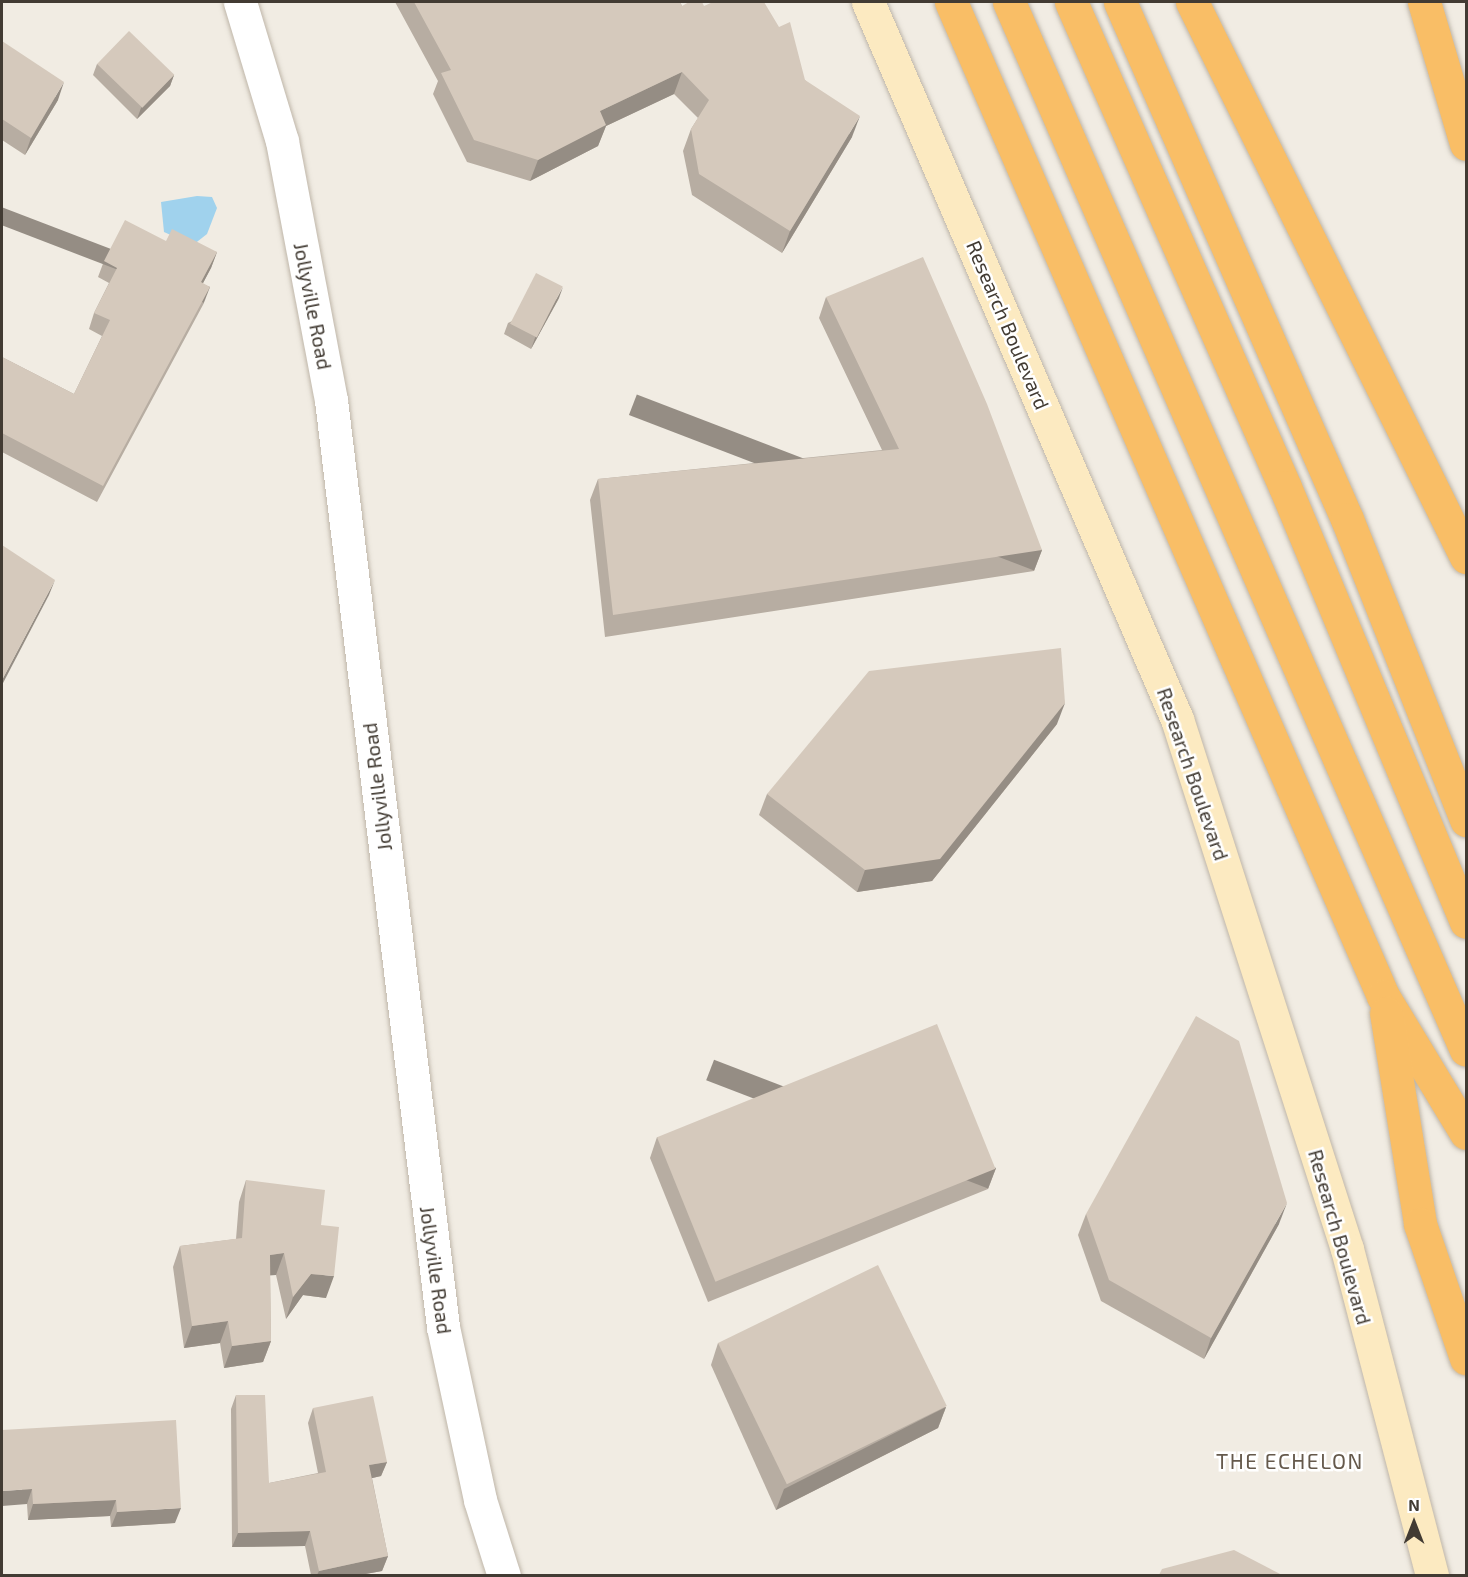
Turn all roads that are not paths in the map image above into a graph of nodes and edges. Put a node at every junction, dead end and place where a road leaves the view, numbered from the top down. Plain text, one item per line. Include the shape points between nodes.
1 (240, 2) edge
2 (263, 2) edge
3 (868, 2) edge
4 (951, 2) edge
5 (1009, 2) edge
6 (1071, 2) edge
7 (1120, 2) edge
8 (1191, 2) edge
9 (1424, 2) edge
10 (261, 60) junction
11 (1467, 144) edge
12 (1467, 557) edge
13 (1467, 820) edge
14 (1467, 922) edge
15 (1383, 996) junction
16 (1467, 1050) edge
17 (1467, 1133) edge
18 (1467, 1358) edge
19 (504, 1575) edge
20 (1432, 1575) edge

1 - 10 street, Jollyville Road
2 - 10 street via 268,29
3 - 20 main road, Research Boulevard via 1177,719 1347,1249
4 - 15 highway
5 - 16 highway
6 - 14 highway via 1285,487
7 - 13 highway via 1347,519
8 - 12 highway
9 - 11 highway
10 - 19 street, Jollyville Road via 331,400 442,1327 480,1500
15 - 17 highway
15 - 18 highway via 1420,1224

